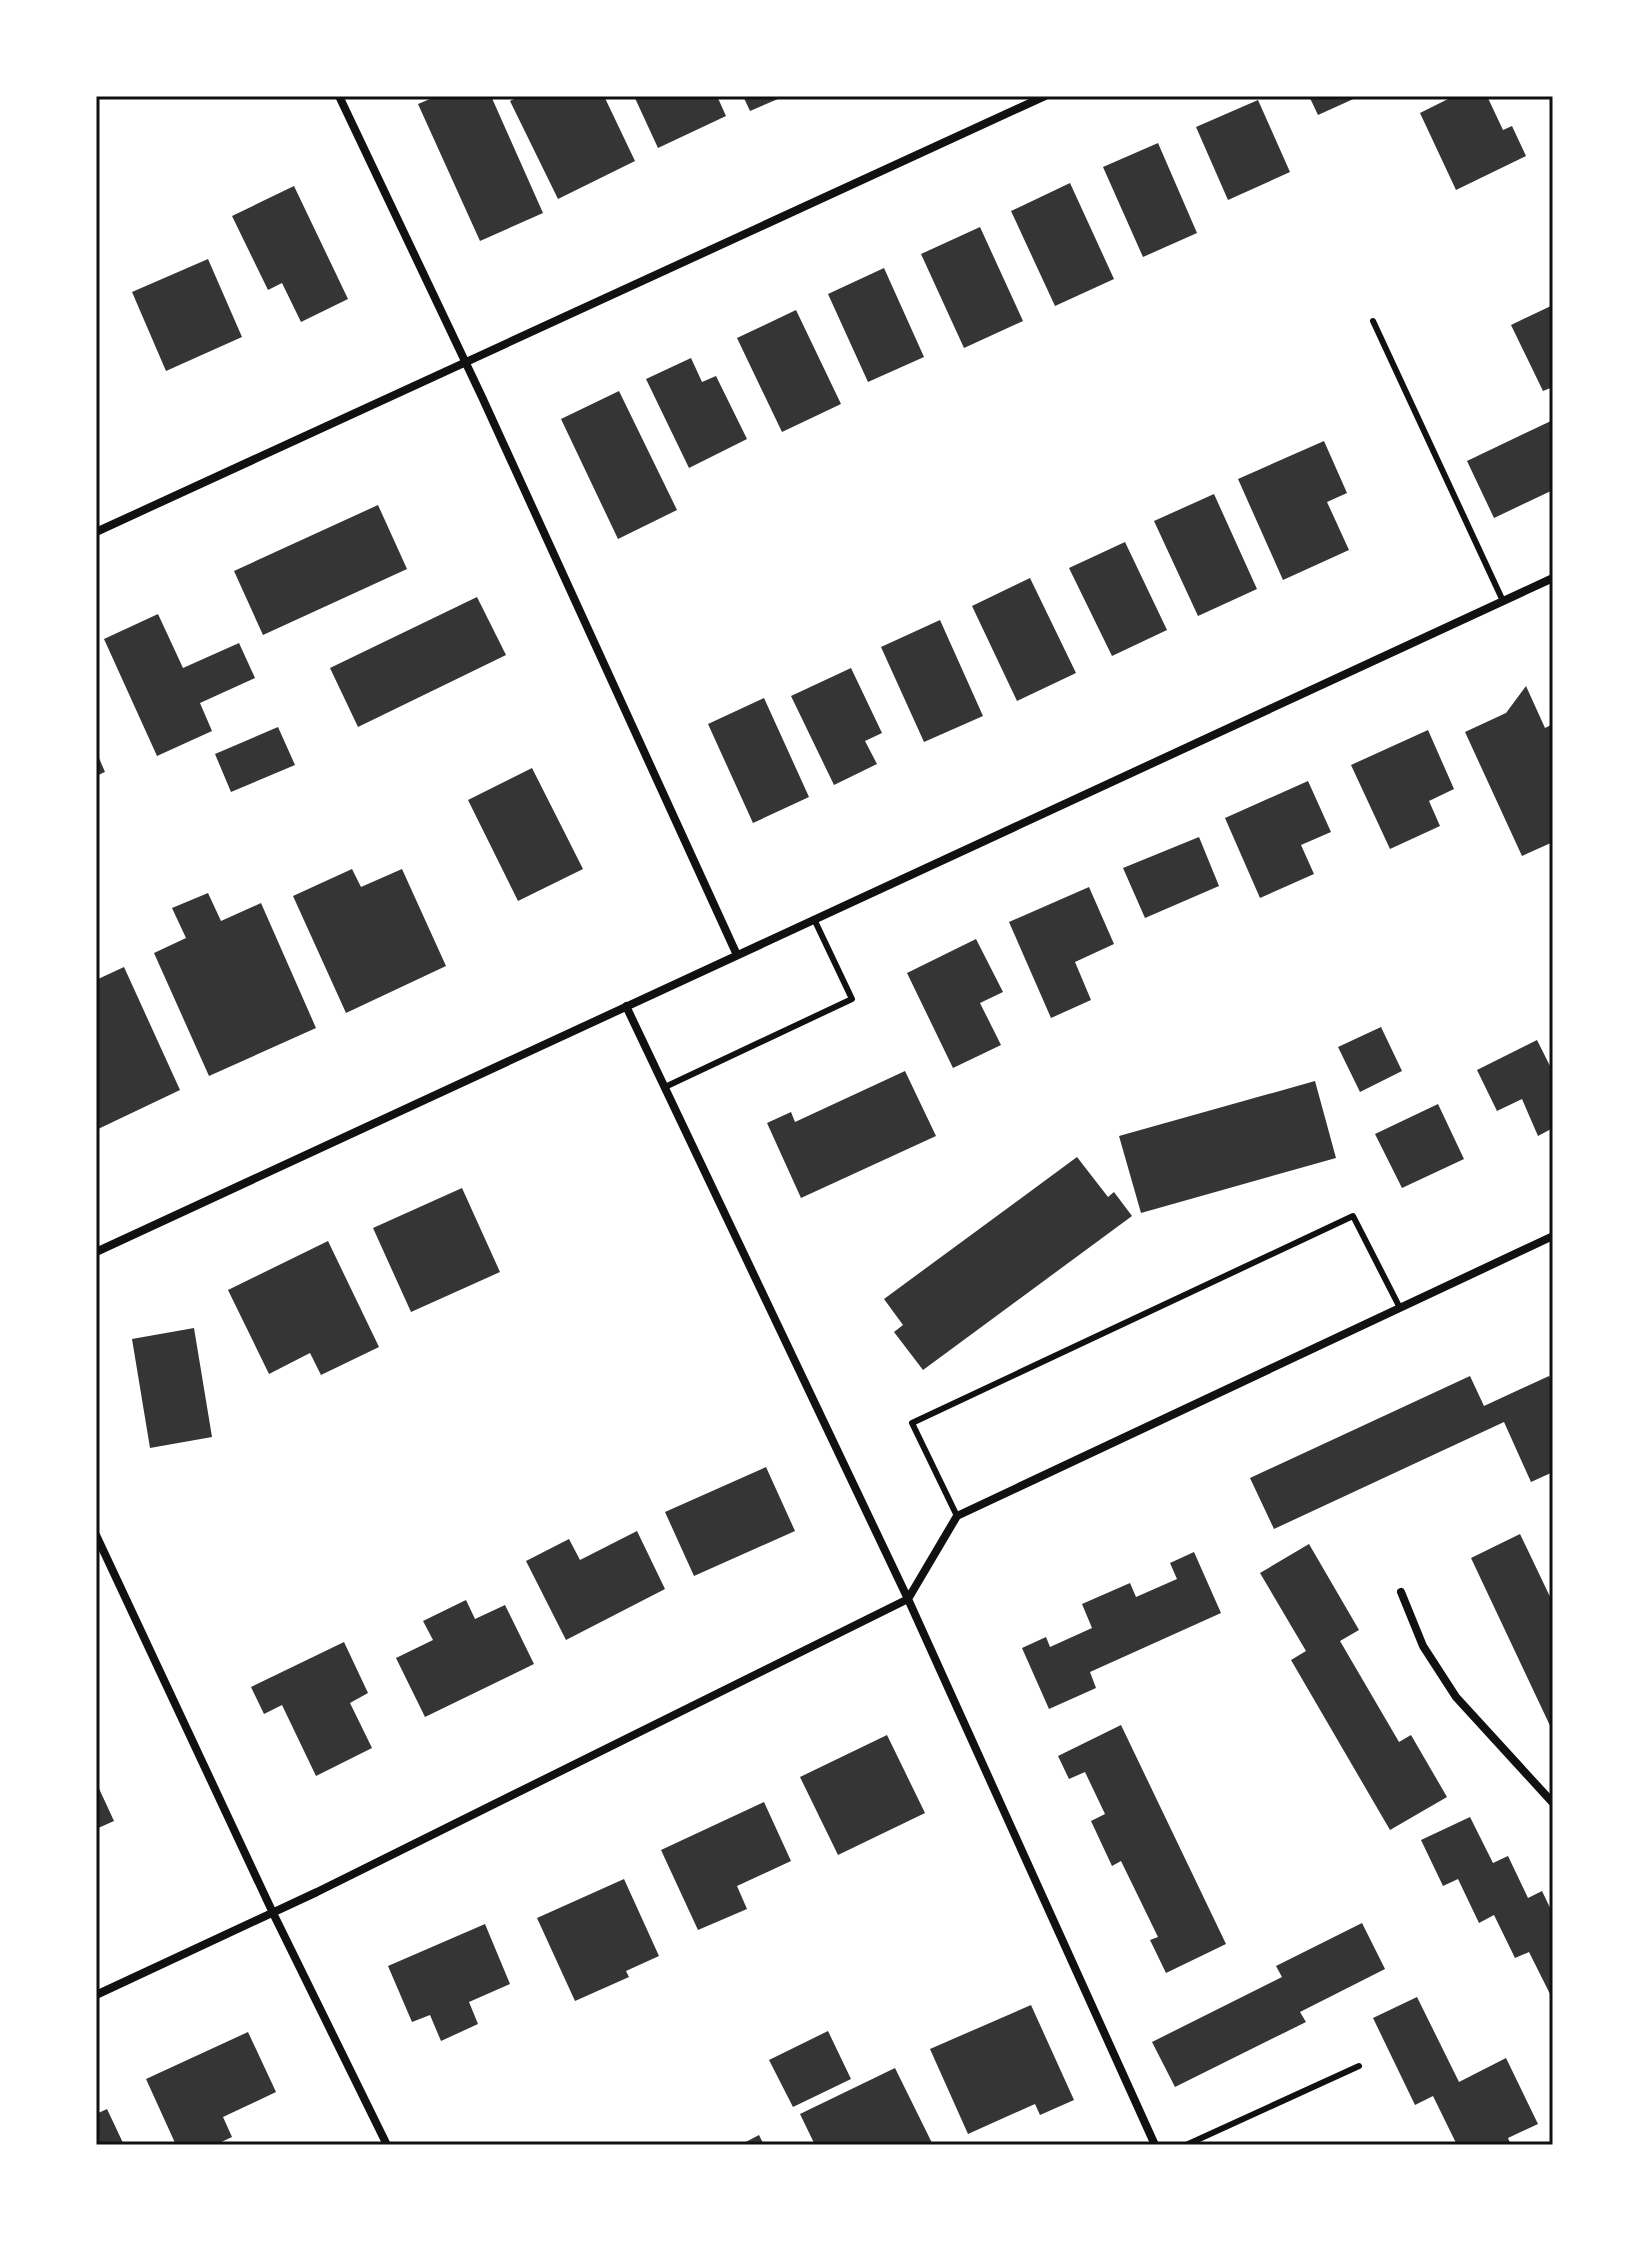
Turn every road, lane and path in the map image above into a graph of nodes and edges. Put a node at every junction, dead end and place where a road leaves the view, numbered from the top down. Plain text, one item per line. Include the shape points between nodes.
1 (339, 96) edge
2 (1045, 96) edge
3 (1373, 321) dead end
4 (466, 363) junction
5 (96, 532) edge
6 (1553, 578) edge
7 (1503, 601) junction
8 (814, 919) junction
9 (737, 955) junction
10 (626, 1006) junction
11 (665, 1087) junction
12 (1553, 1236) edge
13 (96, 1252) edge
14 (1400, 1308) junction
15 (957, 1516) junction
16 (96, 1535) edge
17 (1401, 1592) dead end
18 (908, 1599) junction
19 (1553, 1803) edge
20 (273, 1913) junction
21 (96, 1995) edge
22 (1359, 2066) dead end
23 (387, 2145) edge
24 (1155, 2145) edge
25 (1186, 2145) edge

1 - 4 street
2 - 4 street
3 - 7 lane
4 - 5 street
4 - 9 street
6 - 7 street
7 - 8 street
8 - 9 street
8 - 11 lane via 852,999
9 - 10 street
10 - 11 street
10 - 13 street
11 - 18 street
12 - 14 street
14 - 15 street
14 - 15 lane via 1353,1216 954,1403 912,1423
15 - 18 street
16 - 20 street
17 - 19 street via 1423,1646 1456,1697
18 - 20 street
18 - 24 street
20 - 21 street
20 - 23 street
22 - 25 lane

